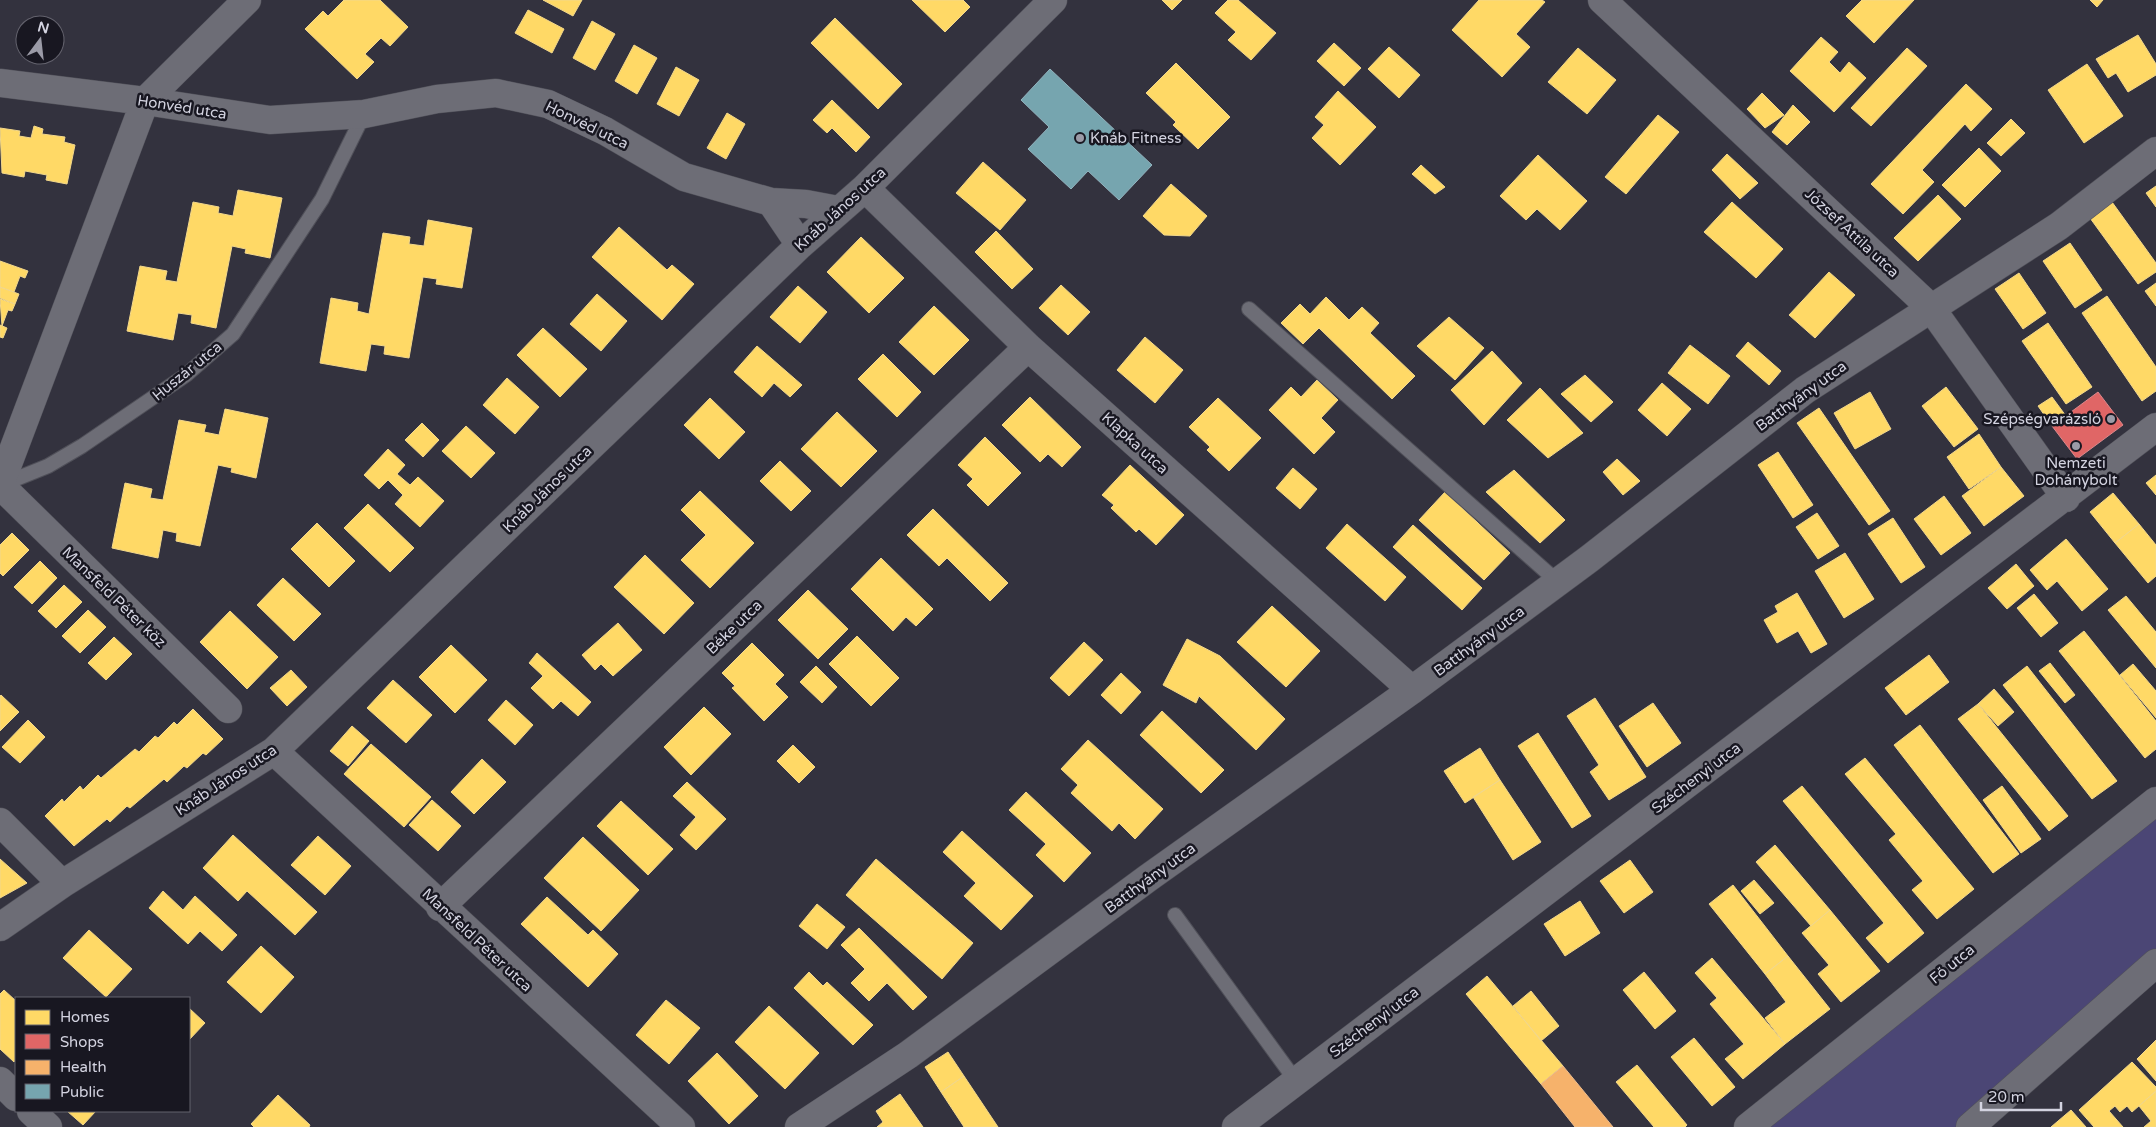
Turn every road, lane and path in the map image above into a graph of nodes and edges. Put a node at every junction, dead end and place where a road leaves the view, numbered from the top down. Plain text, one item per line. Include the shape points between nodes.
1 (247, 0) edge
2 (1053, 0) edge
3 (1602, 0) edge
4 (0, 83) edge
5 (145, 100) junction
6 (364, 114) junction
7 (2156, 151) edge
8 (865, 188) junction
9 (771, 202) junction
10 (838, 210) junction
11 (800, 245) junction
12 (1931, 308) junction
13 (1249, 309) dead end
14 (1028, 347) junction
15 (2156, 427) edge
16 (0, 485) edge
17 (2066, 498) junction
18 (1558, 582) junction
19 (1412, 690) junction
20 (228, 709) dead end
21 (274, 751) junction
22 (2156, 801) edge
23 (0, 822) edge
24 (62, 884) junction
25 (440, 907) junction
26 (1174, 915) dead end
27 (0, 927) edge
28 (2156, 963) edge
29 (1296, 1081) junction
30 (0, 1082) edge
31 (15, 1096) edge
32 (32, 1112) edge
33 (48, 1127) edge
34 (681, 1127) edge
35 (799, 1127) edge
36 (1236, 1127) edge
37 (1748, 1127) edge
38 (1970, 1127) edge

1 - 5 street
2 - 8 street, Knáb János utca
3 - 12 street, József Attila utca
4 - 5 street, Honvéd utca
5 - 6 street, Honvéd utca via 270,120
5 - 16 street
6 - 9 street, Honvéd utca via 437,99 496,93 548,104 605,131 684,177
6 - 16 lane, Huszár utca via 322,199 233,334 186,374 82,446 48,466
7 - 12 street, Batthyány utca via 2059,226
8 - 10 street, Knáb János utca
8 - 14 street, Klapka utca
9 - 10 street, Honvéd utca
9 - 11 street
10 - 11 street, Knáb János utca
11 - 21 street, Knáb János utca
12 - 17 street, József Attila utca
12 - 18 street, Batthyány utca via 1805,390
13 - 18 lane
14 - 19 street, Klapka utca
14 - 25 street, Béke utca
15 - 17 street, Széchenyi utca
16 - 20 street, Mansfeld Péter köz
17 - 29 street, Széchenyi utca
18 - 19 street, Batthyány utca
19 - 35 street, Batthyány utca via 1148,878 908,1055
21 - 24 street, Knáb János utca
21 - 25 street, Mansfeld Péter utca
22 - 37 street, Fő utca
23 - 24 street
24 - 27 street, Knáb János utca
25 - 34 street, Mansfeld Péter utca
26 - 29 lane
28 - 38 street
29 - 36 street, Széchenyi utca
30 - 31 street
32 - 33 street

